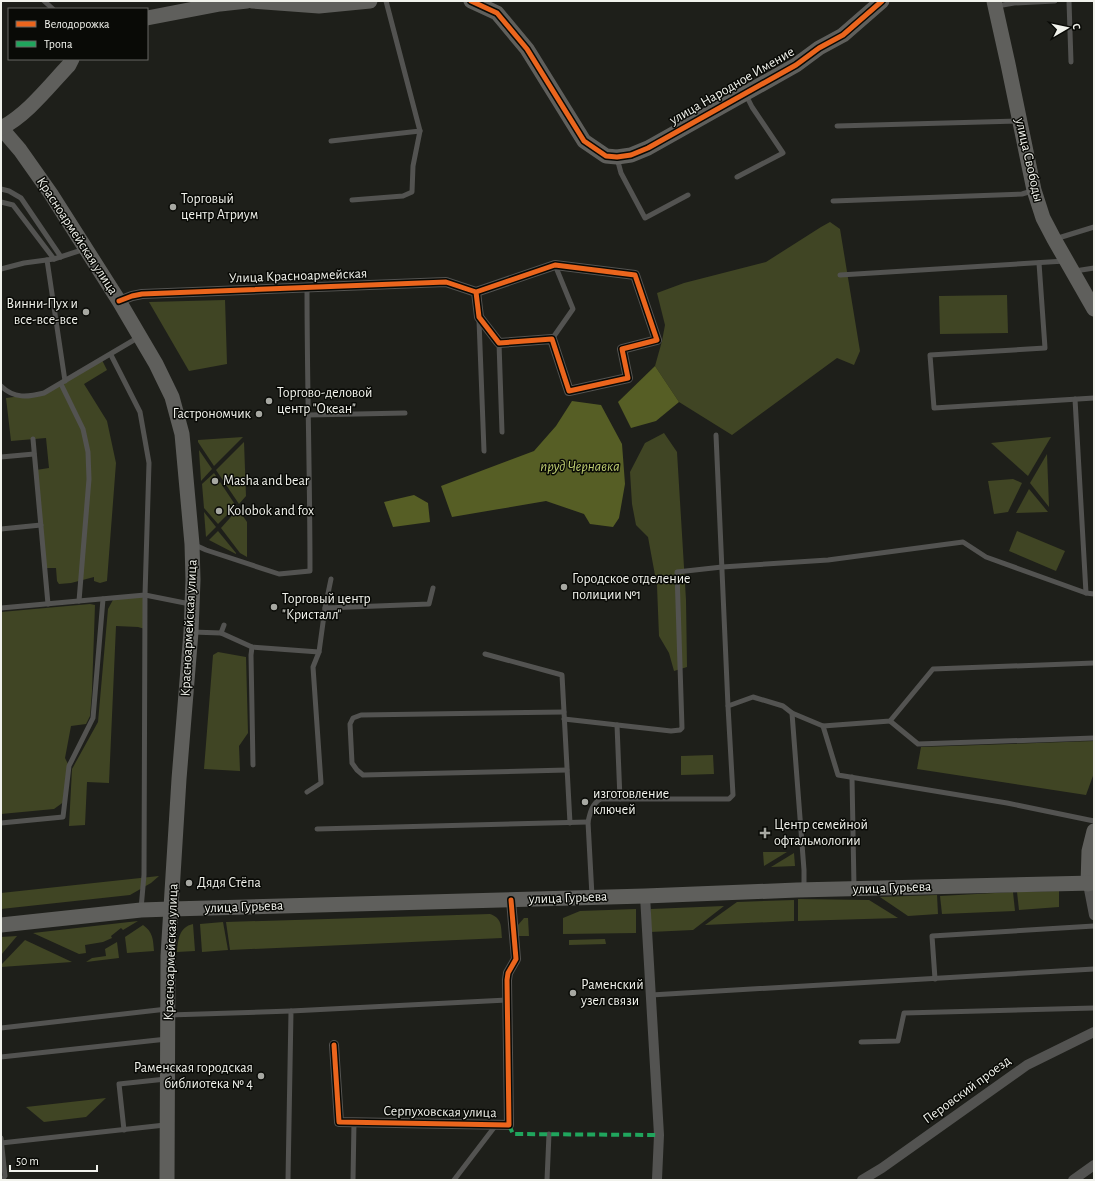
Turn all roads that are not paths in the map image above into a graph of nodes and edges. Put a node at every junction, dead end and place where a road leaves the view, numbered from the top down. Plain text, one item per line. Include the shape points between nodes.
1 (44, 1) edge
2 (247, 1) edge
3 (252, 1) edge
4 (370, 1) edge
5 (386, 1) edge
6 (471, 1) edge
7 (882, 1) edge
8 (1055, 1) edge
9 (1069, 1) edge
10 (1014, 2) edge
11 (995, 4) edge
12 (52, 8) edge
13 (148, 18) edge
14 (71, 60) edge
15 (1071, 62) dead end
16 (746, 94) junction
17 (1020, 121) junction
18 (837, 126) dead end
19 (1, 128) edge
20 (420, 131) junction
21 (331, 141) dead end
22 (617, 157) junction
23 (737, 177) dead end
24 (1, 188) edge
25 (1034, 190) junction
26 (688, 195) dead end
27 (352, 200) dead end
28 (833, 201) dead end
29 (1, 202) edge
30 (1094, 226) edge
31 (1054, 239) junction
32 (86, 248) junction
33 (61, 257) junction
34 (54, 259) junction
35 (47, 260) junction
36 (1039, 262) junction
37 (555, 265) junction
38 (1069, 266) junction
39 (1094, 268) edge
40 (1, 269) edge
41 (840, 275) dead end
42 (307, 288) junction
43 (476, 292) junction
44 (119, 300) junction
45 (1094, 309) edge
46 (479, 317) junction
47 (140, 337) junction
48 (552, 339) junction
49 (499, 343) junction
50 (111, 355) junction
51 (63, 382) junction
52 (1, 386) edge
53 (1094, 398) edge
54 (1075, 399) junction
55 (405, 413) dead end
56 (308, 415) junction
57 (502, 432) dead end
58 (716, 435) dead end
59 (33, 439) dead end
60 (484, 451) dead end
61 (34, 454) junction
62 (1, 457) edge
63 (41, 525) junction
64 (1, 528) edge
65 (192, 544) junction
66 (722, 567) junction
67 (331, 579) dead end
68 (433, 588) dead end
69 (1086, 593) junction
70 (1094, 594) edge
71 (146, 595) junction
72 (103, 599) junction
73 (79, 601) junction
74 (48, 604) junction
75 (192, 604) junction
76 (1, 608) edge
77 (325, 608) junction
78 (224, 625) dead end
79 (191, 632) junction
80 (221, 633) junction
81 (252, 647) junction
82 (318, 652) junction
83 (485, 654) dead end
84 (1094, 663) edge
85 (728, 706) junction
86 (564, 712) junction
87 (792, 713) junction
88 (564, 719) junction
89 (890, 721) junction
90 (617, 725) junction
91 (823, 726) junction
92 (1094, 738) edge
93 (253, 764) dead end
94 (567, 770) junction
95 (852, 777) junction
96 (307, 792) dead end
97 (620, 799) junction
98 (1094, 821) edge
99 (588, 822) junction
100 (1, 823) edge
101 (570, 823) junction
102 (317, 830) dead end
103 (1094, 831) edge
104 (1091, 884) edge
105 (854, 890) junction
106 (804, 891) junction
107 (645, 896) junction
108 (592, 897) junction
109 (511, 900) junction
110 (171, 909) junction
111 (141, 910) junction
112 (1094, 915) edge
113 (1, 925) edge
114 (1094, 926) edge
115 (1094, 969) edge
116 (934, 979) junction
117 (651, 995) junction
118 (507, 1000) junction
119 (1094, 1008) edge
120 (291, 1011) junction
121 (168, 1012) junction
122 (1, 1028) edge
123 (1094, 1032) edge
124 (168, 1038) junction
125 (861, 1042) dead end
126 (334, 1045) dead end
127 (1, 1057) edge
128 (167, 1079) junction
129 (354, 1122) junction
130 (167, 1125) junction
131 (497, 1125) junction
132 (124, 1130) junction
133 (549, 1134) dead end
134 (1, 1142) edge
135 (1094, 1166) edge
136 (2, 1180) edge
137 (167, 1180) edge
138 (288, 1180) edge
139 (353, 1180) edge
140 (454, 1180) edge
141 (547, 1180) edge
142 (658, 1180) edge
143 (862, 1180) edge
144 (1073, 1180) edge

1 - 12 lane
2 - 13 main road
3 - 4 main road via 318,6
5 - 20 lane
6 - 22 main road via 497,13 528,49 584,141 606,156
7 - 16 main road, улица Народное Имение via 843,35
8 - 10 lane
9 - 15 lane
10 - 11 lane
11 - 17 main road, улица Свободы
14 - 19 main road via 41,95 13,122
16 - 22 main road, улица Народное Имение via 648,148
16 - 23 lane via 783,153
17 - 18 lane
17 - 25 main road, улица Свободы
19 - 32 main road, Красноармейская улица via 20,150
20 - 21 lane
20 - 27 lane via 413,166 412,192 403,196
22 - 26 lane via 621,173 645,218
24 - 33 lane via 21,198
25 - 28 lane via 1022,194
25 - 31 main road, улица Свободы via 1043,218
29 - 34 lane via 13,205
30 - 31 lane
31 - 38 main road, улица Свободы
32 - 33 lane
32 - 44 main road, Красноармейская улица
33 - 34 lane
34 - 35 lane
35 - 40 lane
35 - 51 lane
36 - 38 lane
36 - 41 lane
36 - 54 lane via 1045,348 930,355 934,408
37 - 43 street
37 - 48 lane via 573,309
37 - 48 street via 635,275 657,340 622,349 628,378 569,391
38 - 39 lane
38 - 45 main road, улица Свободы
42 - 43 street, Улица Красноармейская via 446,282
42 - 44 street, Улица Красноармейская via 142,294
42 - 56 lane
43 - 46 street
44 - 47 main road, Красноармейская улица
46 - 49 street
46 - 60 lane
47 - 50 lane
47 - 65 main road, Красноармейская улица via 172,397 182,434
48 - 49 street
49 - 57 lane
50 - 51 lane
50 - 71 lane via 140,412 149,463
51 - 52 lane via 44,394 31,396 6,392
51 - 73 lane via 83,429 88,452 89,479
53 - 54 lane
54 - 69 lane
55 - 56 lane
56 - 65 lane via 310,571 279,574
58 - 66 lane
59 - 61 lane
61 - 62 lane
61 - 63 lane
63 - 64 lane
63 - 74 lane
65 - 75 main road, Красноармейская улица
66 - 69 lane via 828,560 963,542 986,557
66 - 85 lane
66 - 90 lane via 677,572 682,728 671,731
67 - 77 lane
68 - 77 lane via 429,604
69 - 70 lane
71 - 72 lane
71 - 75 lane
71 - 111 lane via 144,875
72 - 73 lane
72 - 100 lane via 93,718 69,766 63,817
73 - 74 lane
74 - 76 lane
75 - 79 main road, Красноармейская улица
77 - 82 lane
78 - 80 lane
79 - 80 lane
79 - 110 main road, Красноармейская улица
80 - 81 lane
81 - 82 lane
81 - 93 lane
82 - 96 lane via 313,667 321,783
83 - 86 lane via 562,675
84 - 89 lane via 932,668
85 - 87 lane via 754,698 783,706
85 - 97 lane via 732,797
86 - 88 lane
86 - 94 lane via 361,715 353,718 350,724 352,762 356,770 363,775
87 - 91 lane
87 - 106 lane
88 - 90 lane
88 - 94 lane
89 - 91 lane
89 - 92 lane via 918,744
90 - 97 lane
91 - 95 lane via 838,775
94 - 101 lane
95 - 98 lane via 1007,803
95 - 105 lane
97 - 99 lane via 596,801 590,810
99 - 101 lane
99 - 108 lane
101 - 102 lane
103 - 104 main road via 1090,851
104 - 105 main road, улица Гурьева
104 - 112 street
105 - 106 main road, улица Гурьева
106 - 107 main road, улица Гурьева
107 - 108 main road, улица Гурьева
107 - 117 street
108 - 109 main road, улица Гурьева
109 - 110 main road, улица Гурьева
109 - 118 street, Серпуховская улица via 516,959 508,973
110 - 111 main road, улица Гурьева
110 - 121 main road, Красноармейская улица
111 - 113 main road, улица Гурьева
114 - 116 lane via 932,936
115 - 116 lane
116 - 117 lane
117 - 142 street
118 - 120 lane
118 - 131 street, Серпуховская улица via 509,1125
119 - 125 lane via 904,1013 898,1041
120 - 121 lane
120 - 138 lane
121 - 122 lane
121 - 124 main road, Красноармейская улица
123 - 143 street, Перовский проезд via 1027,1065
124 - 127 lane
124 - 128 main road, Красноармейская улица
126 - 129 street, Серпуховская улица via 339,1122
128 - 130 main road, Красноармейская улица
128 - 132 lane via 119,1084 125,1113
129 - 131 street, Серпуховская улица
129 - 139 lane
130 - 132 lane
130 - 137 main road, Красноармейская улица
131 - 140 lane
132 - 134 lane
133 - 141 lane
134 - 136 lane via 5,1176
135 - 144 street

